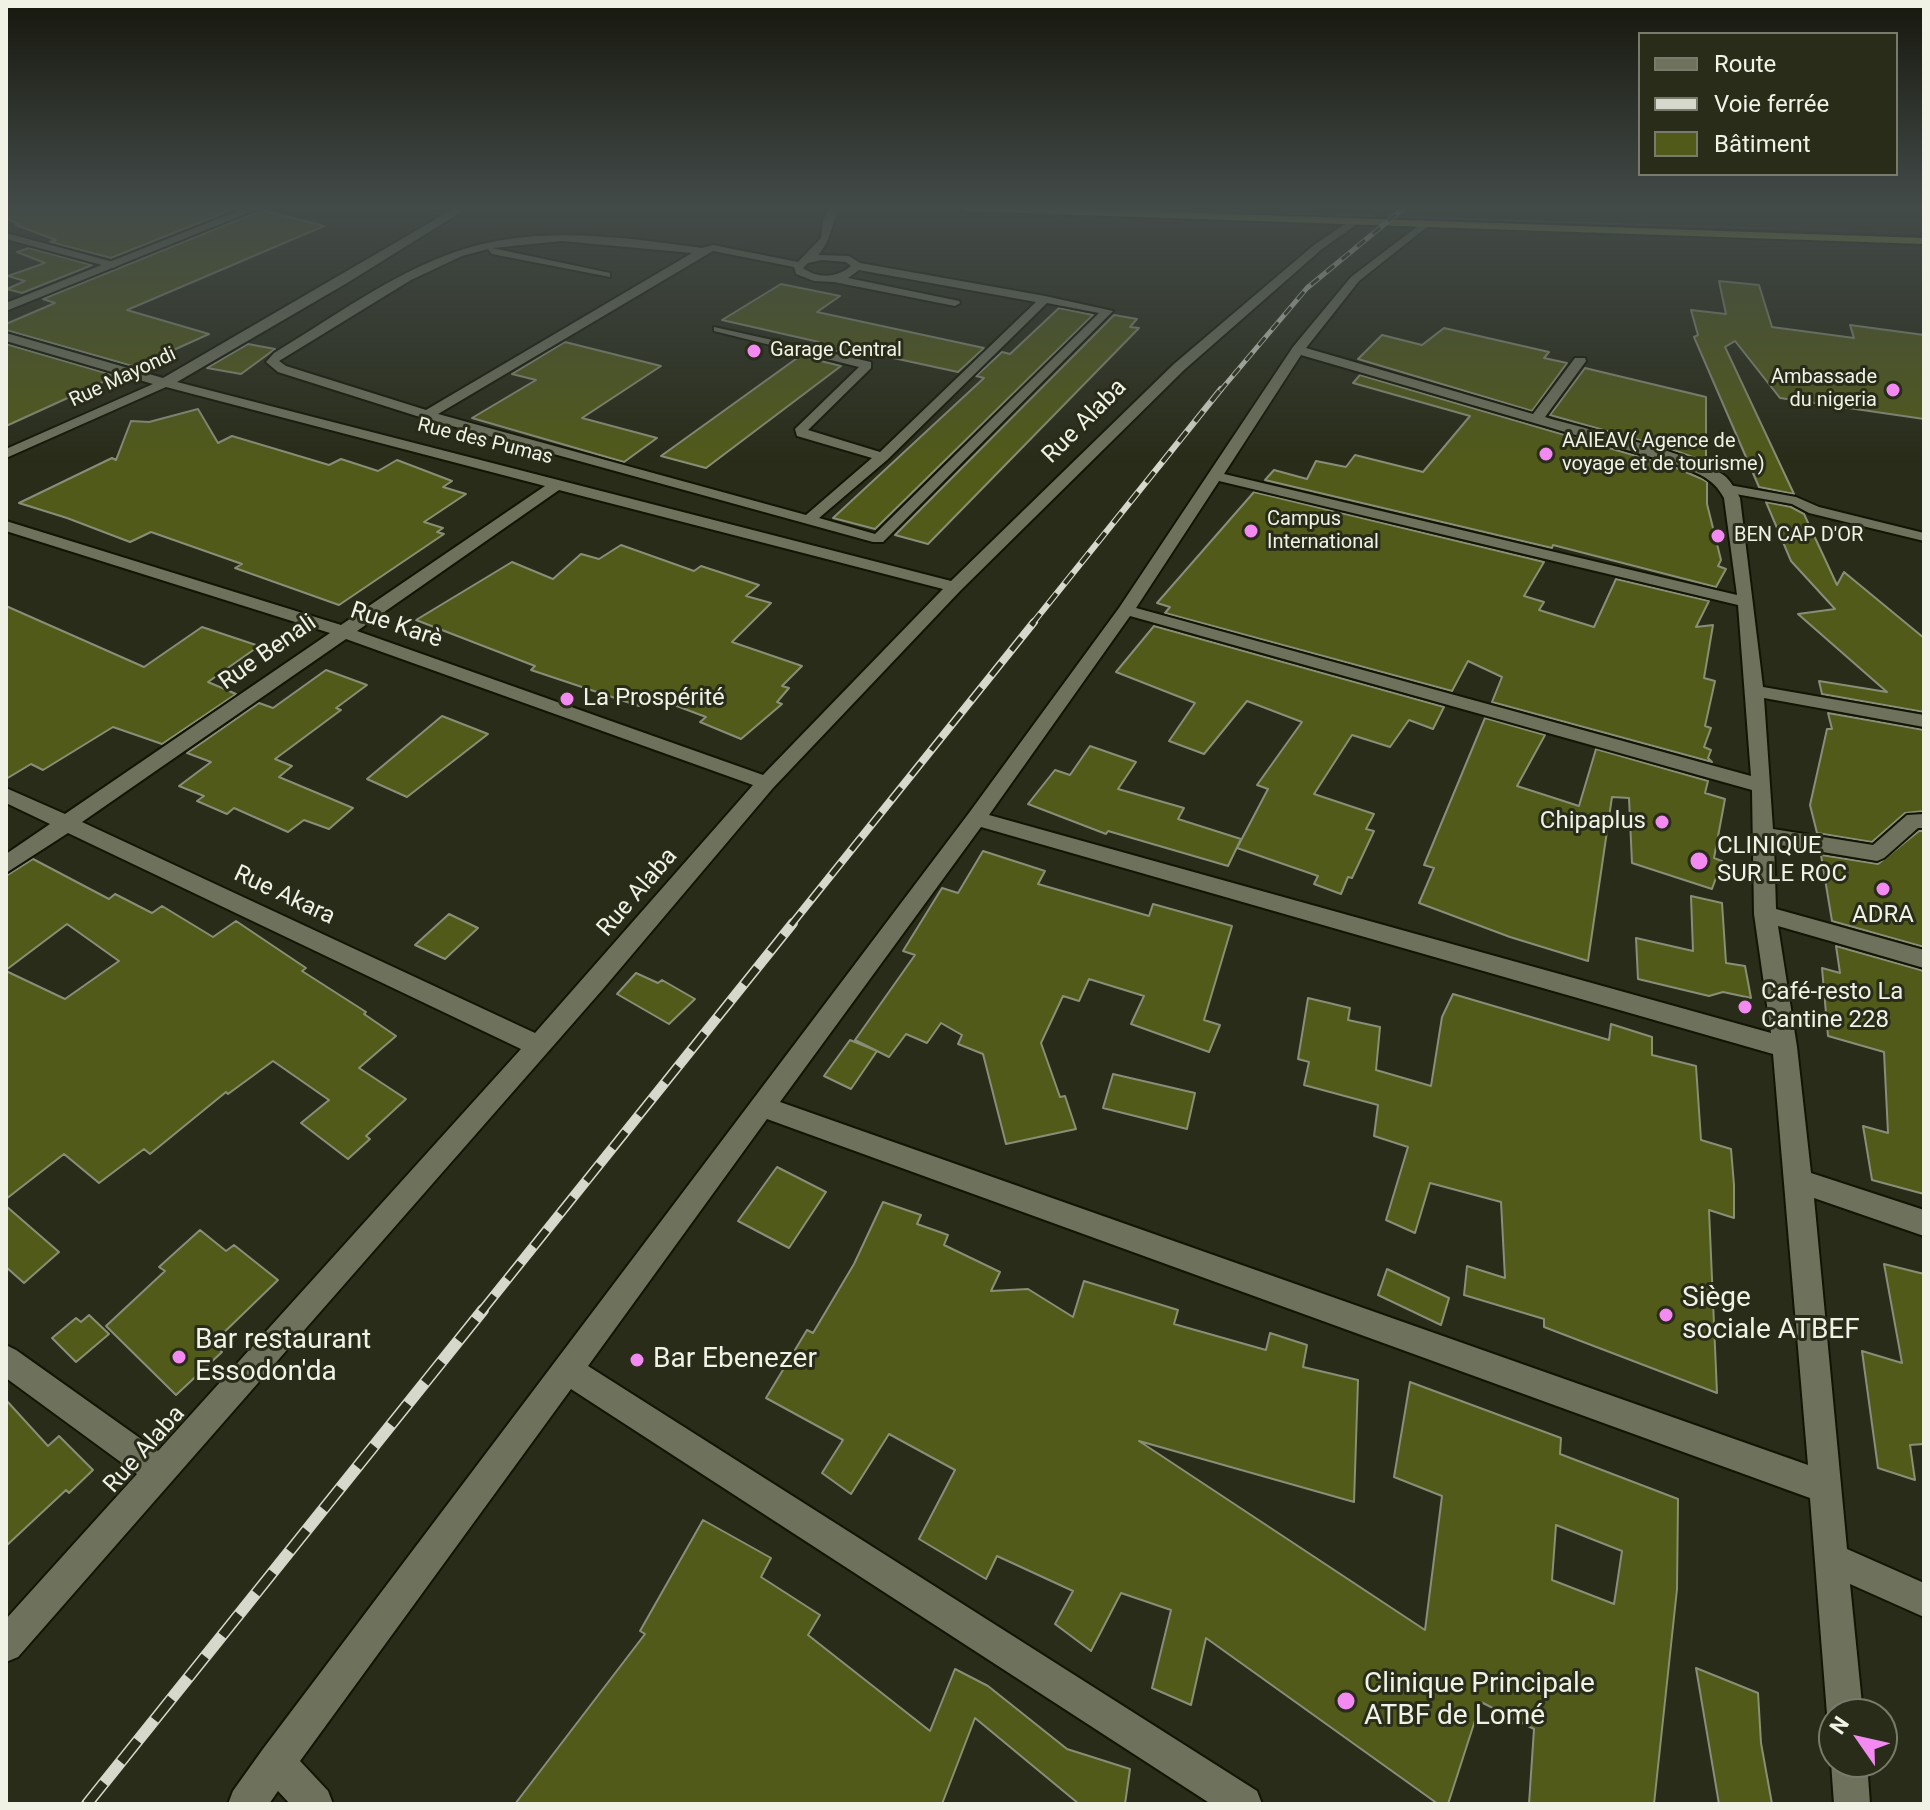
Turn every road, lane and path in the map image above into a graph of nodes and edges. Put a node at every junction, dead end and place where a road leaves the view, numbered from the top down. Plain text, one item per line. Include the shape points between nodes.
1 (43, 292) edge
2 (323, 292) edge
3 (384, 292) edge
4 (632, 292) edge
5 (901, 292) edge
6 (1008, 292) edge
7 (1265, 292) edge
8 (1344, 292) edge
9 (1045, 299) junction
10 (955, 303) dead end
11 (6, 307) edge
12 (718, 329) dead end
13 (6, 337) edge
14 (1298, 350) junction
15 (1580, 361) dead end
16 (165, 383) junction
17 (427, 415) junction
18 (1536, 420) junction
19 (6, 454) edge
20 (882, 457) junction
21 (1215, 476) junction
22 (559, 483) junction
23 (1729, 489) junction
24 (808, 520) junction
25 (6, 526) edge
26 (1924, 537) edge
27 (954, 587) junction
28 (1746, 602) junction
29 (1126, 610) junction
30 (341, 631) junction
31 (1754, 691) junction
32 (1924, 721) edge
33 (766, 783) junction
34 (1762, 786) junction
35 (6, 795) edge
36 (976, 818) junction
37 (1924, 821) edge
38 (66, 822) junction
39 (1763, 835) junction
40 (6, 865) edge
41 (1765, 914) junction
42 (1924, 959) edge
43 (539, 1046) junction
44 (1785, 1047) junction
45 (763, 1107) junction
46 (1799, 1181) junction
47 (1924, 1223) edge
48 (6, 1360) edge
49 (568, 1370) junction
50 (161, 1472) junction
51 (1824, 1487) junction
52 (1831, 1559) junction
53 (1924, 1600) edge
54 (6, 1645) edge
55 (1844, 1698) edge
56 (276, 1762) junction
57 (1850, 1778) edge
58 (246, 1804) edge
59 (315, 1804) edge
60 (1244, 1804) edge
61 (1852, 1804) edge

1 - 11 street
2 - 16 street, Rue Mayondi
3 - 17 lane via 272,362
4 - 17 lane
5 - 10 lane
6 - 9 lane
7 - 27 street, Rue Alaba via 1179,367
8 - 14 street
9 - 20 lane
9 - 24 lane via 1107,311 883,537
12 - 20 lane via 867,365 801,429
13 - 16 street, Rue des Pumas
14 - 18 street
14 - 21 street
15 - 18 street
16 - 19 street, Rue Mayondi
16 - 22 street, Rue des Pumas
17 - 24 lane
18 - 23 street via 1700,468
20 - 24 lane
21 - 28 street
21 - 29 street
22 - 27 street, Rue des Pumas
22 - 30 street, Rue Benali
23 - 26 lane via 1796,501
23 - 28 street
25 - 30 street, Rue Karè
27 - 33 street, Rue Alaba
28 - 31 street
29 - 34 street
29 - 36 street
30 - 33 street, Rue Karè
30 - 38 street, Rue Benali
31 - 32 street
31 - 34 street
33 - 43 street, Rue Alaba
34 - 39 street
35 - 38 street, Rue Akara
36 - 44 street
36 - 45 street
37 - 39 street via 1914,820 1877,853
38 - 40 street, Rue Benali
38 - 43 street, Rue Akara
39 - 41 street
41 - 42 street
41 - 44 street
43 - 50 street, Rue Alaba
44 - 46 street
45 - 49 street
45 - 51 street
46 - 47 street
46 - 51 street
48 - 50 street
49 - 56 street
49 - 60 street
50 - 54 street, Rue Alaba
51 - 52 street
52 - 53 street
52 - 55 street
56 - 58 street
56 - 59 street
57 - 61 street

